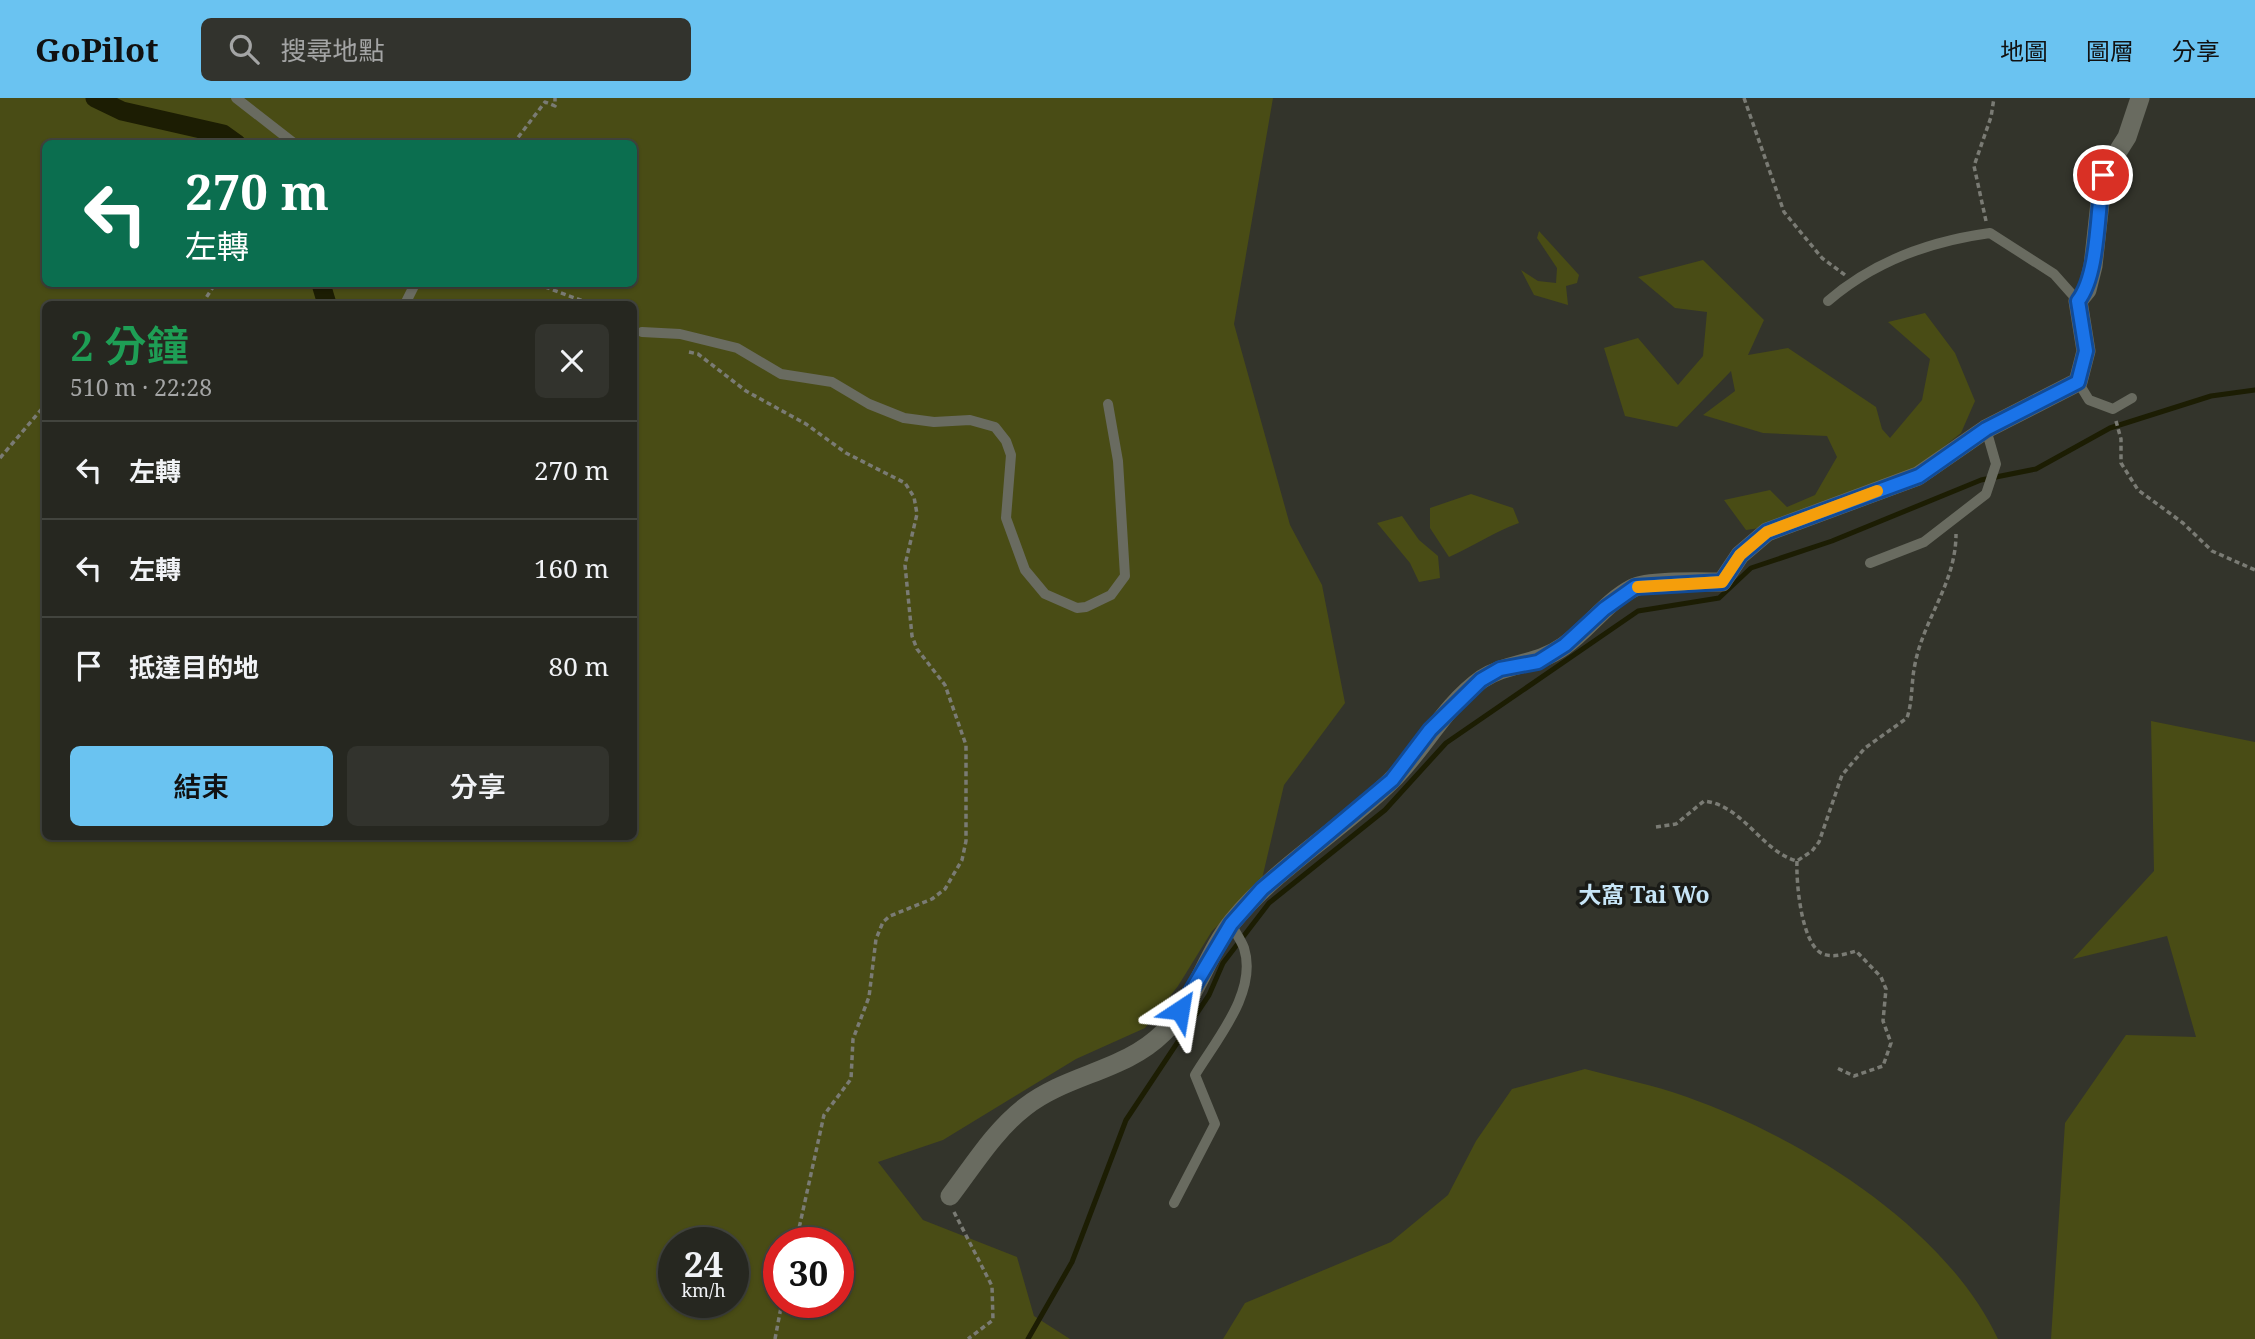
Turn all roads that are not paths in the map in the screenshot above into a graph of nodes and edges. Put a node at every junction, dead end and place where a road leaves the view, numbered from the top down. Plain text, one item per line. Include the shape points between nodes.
1 (236, 98) edge
2 (2140, 98) edge
3 (290, 140) edge
4 (1828, 301) dead end
5 (2078, 301) junction
6 (642, 332) dead end
7 (2078, 382) junction
8 (2132, 398) dead end
9 (1108, 404) dead end
10 (1986, 429) junction
11 (1870, 563) dead end
12 (1231, 924) junction
13 (950, 1196) road end
14 (1174, 1203) dead end

1 - 3 lane
2 - 5 street via 2127,137 2103,175 2092,266 2087,290
4 - 5 lane via 1879,265 1955,238 1990,233 2054,274
5 - 7 street via 2086,351
6 - 9 lane via 680,334 737,348 781,374 832,382 904,418 970,421 995,427 1011,455 1006,518 1027,574 1045,594 1077,608 1111,595 1125,576 1118,461
7 - 8 lane via 2089,400 2113,409
7 - 10 street
10 - 11 lane via 1996,464 1986,494 1924,542
10 - 12 street via 1919,476 1767,532 1740,555 1722,582 1635,587 1538,662 1500,669 1481,680 1430,730 1392,780 1262,889
12 - 13 street via 1165,1032 1134,1056 1072,1081 1026,1107 993,1139
12 - 14 lane via 1244,949 1247,974 1238,1003 1195,1074 1215,1124

